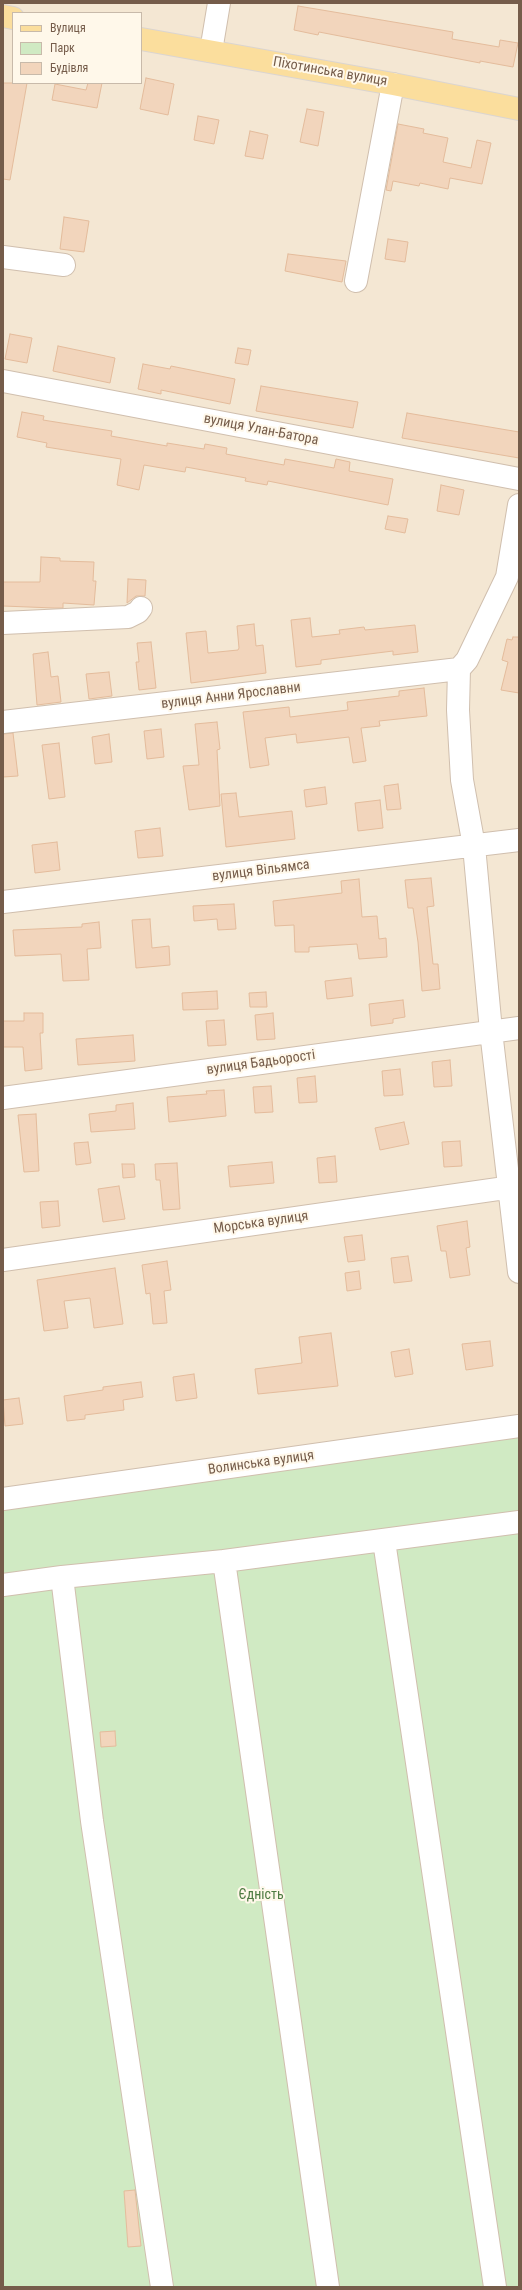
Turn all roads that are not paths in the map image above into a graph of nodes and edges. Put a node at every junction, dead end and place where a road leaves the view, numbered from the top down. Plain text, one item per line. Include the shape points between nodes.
1 (219, 3) edge
2 (142, 39) edge
3 (211, 51) junction
4 (392, 84) junction
5 (519, 109) edge
6 (3, 257) edge
7 (64, 265) dead end
8 (356, 281) dead end
9 (3, 381) edge
10 (519, 479) edge
11 (519, 505) edge
12 (141, 608) dead end
13 (3, 623) edge
14 (459, 669) junction
15 (3, 722) edge
16 (519, 840) edge
17 (474, 846) junction
18 (3, 902) edge
19 (519, 1028) edge
20 (491, 1031) junction
21 (3, 1098) edge
22 (514, 1187) edge
23 (3, 1260) edge
24 (519, 1272) edge
25 (519, 1426) edge
26 (3, 1499) edge
27 (519, 1522) edge
28 (384, 1541) junction
29 (224, 1561) junction
30 (62, 1577) junction
31 (3, 1585) edge
32 (162, 2287) edge
33 (328, 2287) edge
34 (495, 2287) edge

1 - 3 street
2 - 3 main road, Піхотинська вулиця
3 - 4 main road, Піхотинська вулиця
4 - 5 main road, Піхотинська вулиця
4 - 8 street
6 - 7 street
9 - 10 street, вулиця Улан-Батора
11 - 14 street via 507,578 467,660
12 - 13 street via 128,617
14 - 15 street, вулиця Анни Ярославни
14 - 17 street via 458,710 462,780
16 - 17 street, вулиця Вільямса
17 - 18 street, вулиця Вільямса
17 - 20 street
19 - 20 street, вулиця Бадьорості
20 - 21 street, вулиця Бадьорості
20 - 22 street
22 - 23 street, Морська вулиця
22 - 24 street
25 - 26 street, Волинська вулиця
27 - 28 street
28 - 29 street
28 - 34 street
29 - 30 street
29 - 33 street
30 - 31 street
30 - 32 street via 92,1821

